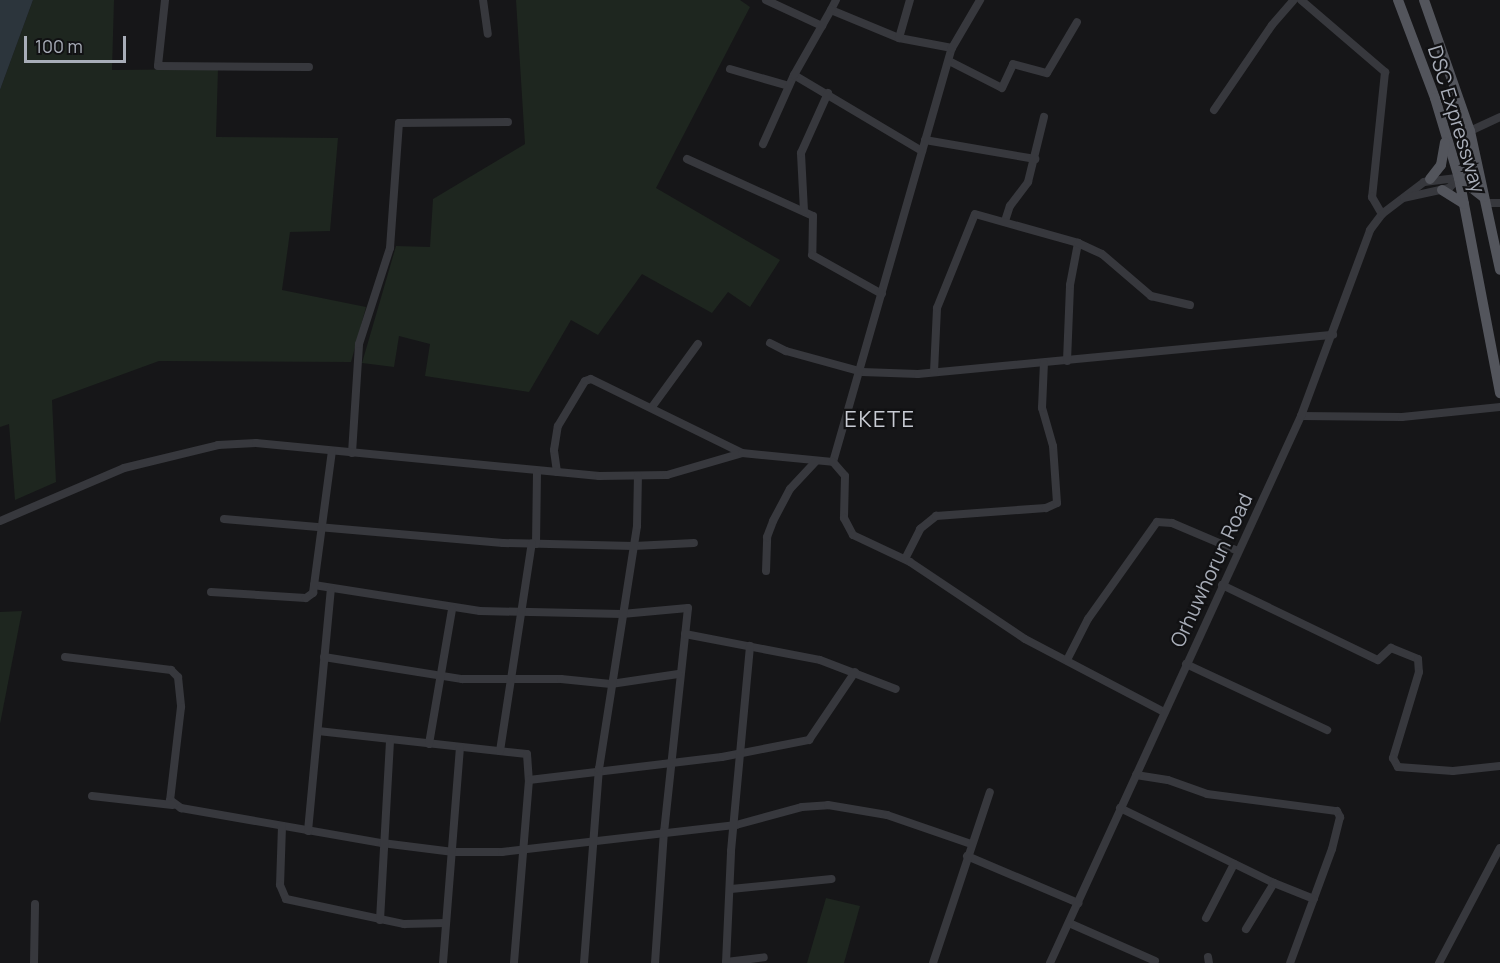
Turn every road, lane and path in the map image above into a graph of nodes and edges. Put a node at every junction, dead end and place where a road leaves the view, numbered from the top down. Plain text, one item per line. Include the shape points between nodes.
1 (165, 0) edge
2 (483, 0) edge
3 (766, 0) edge
4 (836, 0) edge
5 (910, 0) edge
6 (980, 0) edge
7 (1294, 0) edge
8 (1301, 0) edge
9 (1398, 0) edge
10 (1424, 0) edge
11 (831, 10) junction
12 (1077, 21) dead end
13 (822, 26) junction
14 (488, 34) dead end
15 (899, 38) junction
16 (952, 48) junction
17 (949, 61) junction
18 (309, 67) dead end
19 (730, 69) dead end
20 (794, 75) junction
21 (789, 86) junction
22 (828, 93) junction
23 (1214, 110) dead end
24 (1044, 117) dead end
25 (1500, 117) edge
26 (508, 122) dead end
27 (1470, 131) junction
28 (1446, 136) junction
29 (925, 140) junction
30 (1473, 143) junction
31 (763, 144) dead end
32 (922, 151) junction
33 (687, 159) dead end
34 (1035, 159) junction
35 (1459, 178) junction
36 (1430, 179) junction
37 (1442, 190) junction
38 (1404, 198) junction
39 (1486, 203) junction
40 (1500, 203) edge
41 (1466, 206) junction
42 (804, 211) junction
43 (1382, 214) junction
44 (1005, 221) junction
45 (1078, 243) junction
46 (1500, 270) edge
47 (882, 294) junction
48 (1190, 305) dead end
49 (1333, 335) junction
50 (770, 343) dead end
51 (698, 344) dead end
52 (1067, 361) junction
53 (1044, 363) junction
54 (862, 372) junction
55 (934, 372) junction
56 (1499, 377) edge
57 (1500, 393) edge
58 (652, 407) junction
59 (1500, 407) edge
60 (1301, 416) junction
61 (332, 451) junction
62 (352, 453) junction
63 (741, 453) junction
64 (816, 461) junction
65 (833, 462) junction
66 (556, 471) junction
67 (537, 472) junction
68 (638, 476) junction
69 (224, 519) dead end
70 (0, 521) edge
71 (322, 526) junction
72 (534, 543) junction
73 (694, 543) dead end
74 (634, 546) junction
75 (1238, 551) junction
76 (905, 559) junction
77 (766, 572) dead end
78 (314, 585) junction
79 (1221, 585) junction
80 (331, 589) junction
81 (211, 592) dead end
82 (452, 609) junction
83 (521, 611) junction
84 (622, 614) junction
85 (685, 634) junction
86 (750, 646) junction
87 (65, 657) dead end
88 (324, 657) junction
89 (1067, 660) junction
90 (1186, 664) junction
91 (855, 672) junction
92 (678, 674) junction
93 (441, 678) junction
94 (512, 679) junction
95 (611, 684) junction
96 (896, 688) dead end
97 (1164, 712) junction
98 (1328, 730) dead end
99 (318, 731) junction
100 (390, 740) junction
101 (429, 744) junction
102 (460, 748) junction
103 (500, 752) junction
104 (742, 753) junction
105 (670, 763) junction
106 (1500, 766) edge
107 (599, 769) junction
108 (1136, 775) junction
109 (529, 780) junction
110 (990, 792) dead end
111 (92, 796) dead end
112 (172, 805) junction
113 (1120, 808) junction
114 (736, 825) junction
115 (282, 826) junction
116 (308, 831) junction
117 (663, 831) junction
118 (593, 841) junction
119 (382, 843) junction
120 (971, 844) junction
121 (1500, 848) edge
122 (522, 850) junction
123 (453, 852) junction
124 (967, 856) junction
125 (1234, 864) junction
126 (832, 879) dead end
127 (1274, 884) junction
128 (731, 889) junction
129 (1314, 899) junction
130 (1078, 903) junction
131 (35, 904) dead end
132 (1206, 918) dead end
133 (380, 920) junction
134 (446, 923) junction
135 (1068, 923) junction
136 (1246, 929) dead end
137 (764, 957) dead end
138 (1155, 961) dead end
139 (34, 963) edge
140 (443, 963) edge
141 (514, 963) edge
142 (584, 963) edge
143 (655, 963) edge
144 (726, 963) edge
145 (933, 963) edge
146 (1050, 963) edge
147 (1290, 963) edge
148 (1439, 963) edge

1 - 18 street via 158,66
2 - 14 street
3 - 13 street
4 - 11 street
5 - 15 street
6 - 16 street
7 - 23 street via 1272,25
8 - 43 street via 1384,72 1372,197
9 - 28 main road, DSC Expressway
10 - 27 main road, DSC Expressway
11 - 13 street
11 - 15 street
12 - 17 street via 1047,73 1013,64 1002,88
13 - 20 street
15 - 16 street
16 - 17 street
17 - 29 street
19 - 21 street
20 - 21 street
20 - 22 street
21 - 31 street
22 - 32 street
22 - 42 street via 801,153
24 - 34 street
25 - 27 street
26 - 62 street via 399,123 390,248 359,344
27 - 30 main road, DSC Expressway
28 - 35 main road, DSC Expressway
28 - 36 main road via 1441,165
29 - 32 street
29 - 34 street
30 - 35 main road via 1469,165
30 - 39 main road, DSC Expressway
32 - 47 street
33 - 42 street
34 - 44 street via 1028,182 1010,206
35 - 36 street
35 - 37 street
35 - 39 main road via 1472,185
35 - 41 main road, DSC Expressway
36 - 38 street, Orhuwhorun Road
37 - 38 street
37 - 41 main road via 1455,195
38 - 43 street, Orhuwhorun Road
39 - 40 street
39 - 46 main road, DSC Expressway
41 - 56 main road, DSC Expressway
42 - 47 street via 815,218 812,255
43 - 49 street, Orhuwhorun Road via 1363,242
44 - 45 street
44 - 55 street via 980,214 973,216 937,308
45 - 48 street via 1102,254 1151,296
45 - 52 street via 1070,285
47 - 54 street
49 - 52 street
49 - 60 street, Orhuwhorun Road
50 - 54 street
51 - 58 street
52 - 53 street
53 - 55 street
53 - 76 street via 1042,408 1053,446 1057,503 1046,508 936,516 921,529
54 - 55 street
54 - 65 street
56 - 57 main road, DSC Expressway
58 - 63 street
58 - 66 street via 596,380 585,381 565,411 555,436
59 - 60 street via 1402,417
60 - 75 street, Orhuwhorun Road
61 - 62 street
61 - 70 street via 256,443 218,446 124,468
61 - 71 street
62 - 67 street
63 - 64 street
63 - 68 street via 667,475
64 - 65 street
64 - 77 street via 790,489 773,521 767,537
65 - 76 street via 845,476 846,526 853,535
66 - 67 street
66 - 68 street
67 - 72 street
68 - 74 street
69 - 71 street
71 - 72 street
71 - 78 street
72 - 74 street
72 - 83 street
73 - 74 street
74 - 84 street
75 - 79 street, Orhuwhorun Road
75 - 89 street via 1172,523 1157,522 1088,619
76 - 89 street via 997,623
78 - 80 street
78 - 81 street via 306,598
79 - 90 street, Orhuwhorun Road
79 - 106 street via 1378,660 1391,648 1418,659 1419,672 1393,758 1398,766 1454,771
80 - 82 street
80 - 88 street
82 - 83 street
82 - 93 street
83 - 84 street
83 - 94 street
84 - 85 street via 684,606 689,612
84 - 95 street
85 - 86 street
85 - 92 street
86 - 91 street via 820,660
86 - 104 street
87 - 112 street via 171,670 178,677 181,706
88 - 93 street
88 - 99 street
89 - 97 street
90 - 97 street, Orhuwhorun Road
90 - 98 street
91 - 96 street
91 - 104 street via 812,737
92 - 95 street
92 - 105 street
93 - 94 street
93 - 101 street
94 - 95 street
94 - 103 street
95 - 107 street
97 - 108 street, Orhuwhorun Road
99 - 100 street
99 - 116 street
100 - 101 street
100 - 119 street
101 - 102 street
102 - 103 street
102 - 123 street
103 - 109 street via 527,754
104 - 105 street
104 - 114 street
105 - 107 street
105 - 117 street
107 - 109 street
107 - 118 street
108 - 113 street, Orhuwhorun Road
108 - 129 street via 1168,780 1207,794 1337,811 1340,817 1332,849
109 - 122 street
110 - 120 street
111 - 112 street
112 - 115 street
113 - 125 street
113 - 130 street, Orhuwhorun Road
114 - 117 street
114 - 120 street via 802,807 850,807
114 - 128 street
115 - 116 street
115 - 133 street via 280,885 286,899
116 - 119 street
117 - 118 street
117 - 143 street
118 - 122 street
118 - 142 street
119 - 123 street
119 - 133 street
120 - 124 street
121 - 148 street
122 - 123 street
122 - 141 street
123 - 134 street
124 - 130 street
124 - 145 street
125 - 127 street
125 - 132 street
126 - 128 street
127 - 129 street
127 - 136 street
128 - 144 street
129 - 147 street
130 - 135 street, Orhuwhorun Road
131 - 139 street
133 - 134 street
134 - 140 street
135 - 138 street
135 - 146 street, Orhuwhorun Road
137 - 144 street

